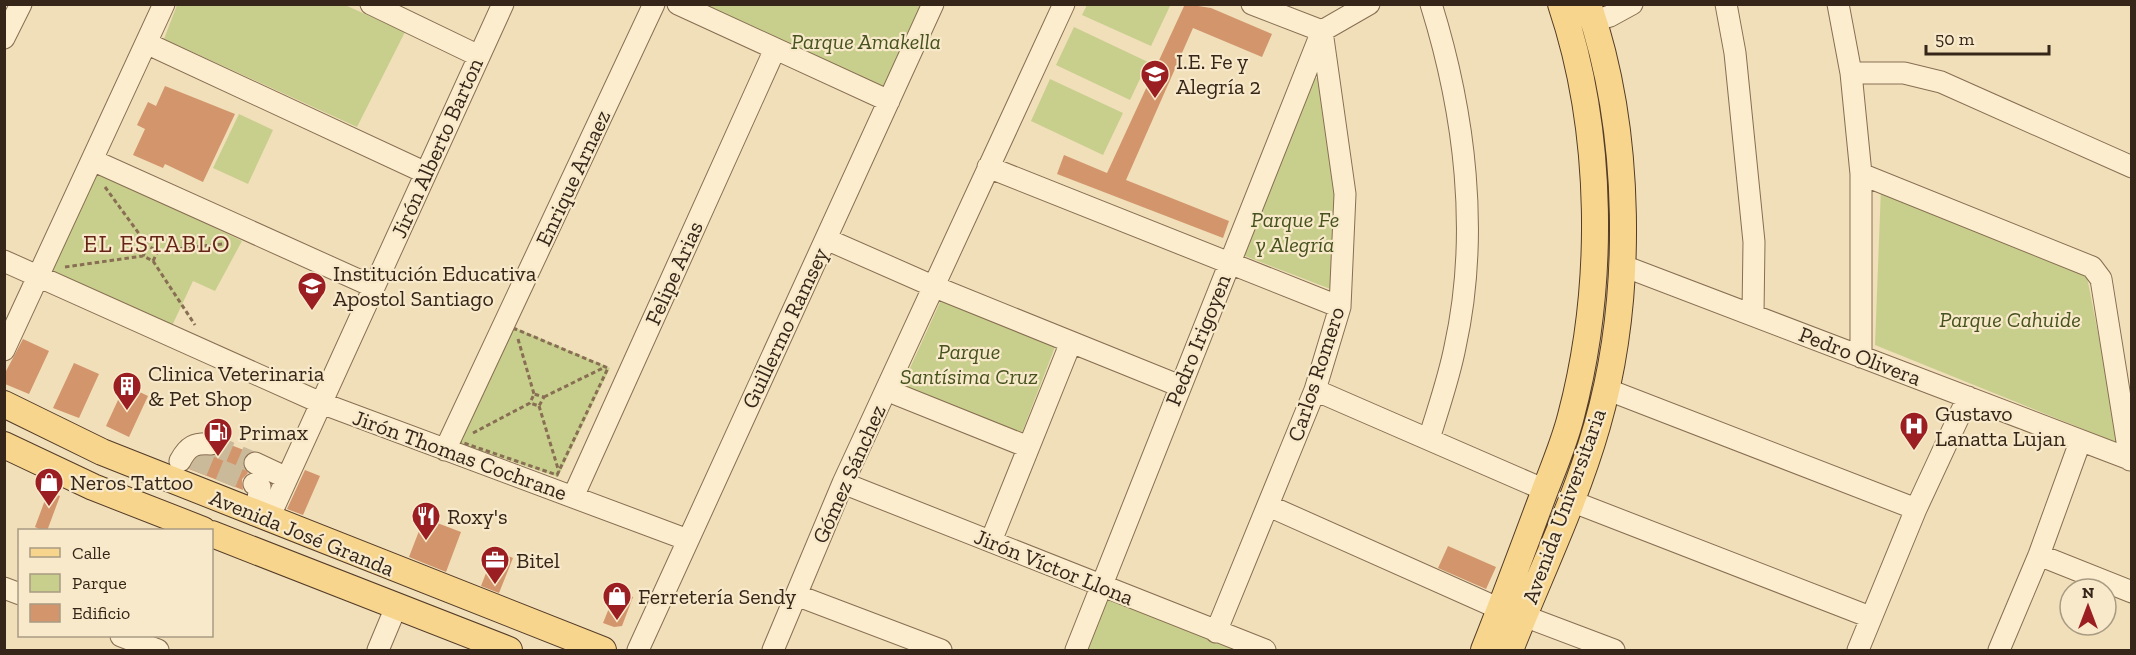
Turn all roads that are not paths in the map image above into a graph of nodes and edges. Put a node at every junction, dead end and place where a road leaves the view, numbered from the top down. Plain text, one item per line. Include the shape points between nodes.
1 (21, 4) edge
2 (164, 4) edge
3 (370, 4) edge
4 (502, 4) edge
5 (654, 4) edge
6 (678, 4) edge
7 (933, 4) edge
8 (1064, 4) edge
9 (1252, 4) edge
10 (1369, 4) edge
11 (1431, 4) edge
12 (1561, 4) edge
13 (1632, 4) edge
14 (1726, 4) edge
15 (1838, 4) edge
16 (1591, 13) edge
17 (1322, 30) junction
18 (4, 38) edge
19 (146, 43) junction
20 (775, 49) junction
21 (479, 56) junction
22 (1851, 73) junction
23 (889, 101) junction
24 (988, 167) junction
25 (2132, 167) edge
26 (95, 169) junction
27 (426, 173) junction
28 (1861, 174) junction
29 (826, 239) junction
30 (4, 261) edge
31 (1230, 261) junction
32 (1621, 266) junction
33 (38, 276) junction
34 (374, 287) junction
35 (934, 287) junction
36 (1340, 307) junction
37 (1753, 314) junction
38 (1071, 342) junction
39 (4, 350) edge
40 (1861, 357) junction
41 (1180, 386) junction
42 (1606, 389) junction
43 (1315, 390) junction
44 (896, 394) dead end
45 (1968, 397) junction
46 (4, 404) edge
47 (321, 404) junction
48 (1429, 439) junction
49 (2080, 442) junction
50 (211, 444) tunnel mouth
51 (4, 445) edge
52 (452, 446) junction
53 (1028, 447) junction
54 (2131, 460) edge
55 (182, 471) junction
56 (287, 478) junction
57 (843, 483) junction
58 (1545, 490) junction
59 (573, 497) junction
60 (1571, 501) junction
61 (1269, 506) junction
62 (1916, 509) junction
63 (171, 518) junction
64 (261, 518) junction
65 (198, 529) edge
66 (213, 534) edge
67 (688, 540) junction
68 (990, 542) junction
69 (2039, 555) junction
70 (1101, 585) junction
71 (2132, 592) edge
72 (796, 595) junction
73 (396, 607) junction
74 (1512, 612) junction
75 (1870, 617) junction
76 (1216, 632) junction
77 (123, 637) edge
78 (158, 651) edge
79 (378, 651) edge
80 (508, 651) edge
81 (603, 651) edge
82 (638, 651) edge
83 (773, 651) edge
84 (941, 651) edge
85 (1076, 651) edge
86 (1265, 651) edge
87 (1484, 651) edge
88 (1510, 651) edge
89 (1614, 651) edge
90 (1858, 651) edge
91 (1999, 651) edge

1 - 18 street
2 - 19 street
3 - 21 street
4 - 21 street, Jirón Alberto Barton
5 - 52 street, Enrique Arnaez
6 - 20 street
7 - 23 street, Guillermo Ramsey
8 - 24 street, Gómez Sánchez
9 - 17 street
10 - 17 street
11 - 48 street via 1449,64 1463,143 1467,231 1456,347
12 - 58 main road, Avenida Universitaria via 1588,111 1595,188 1590,317 1571,417
13 - 16 street via 1610,16
14 - 37 street via 1735,53 1754,242
15 - 22 street
16 - 32 main road, Avenida Universitaria via 1614,113 1622,190
17 - 31 street, Pedro Irigoyen
17 - 36 street, Carlos Romero via 1345,194
19 - 26 street
19 - 27 street
20 - 23 street
20 - 59 street, Felipe Arias
21 - 27 street, Jirón Alberto Barton
22 - 25 street via 1904,73 1941,82
22 - 28 street
23 - 29 street, Guillermo Ramsey
24 - 31 street
24 - 35 street, Gómez Sánchez
26 - 33 street
26 - 34 street
27 - 34 street, Jirón Alberto Barton
28 - 40 street
28 - 54 street via 2092,267 2101,279
29 - 35 street
29 - 67 street, Guillermo Ramsey
30 - 33 street, Jirón Thomas Cochrane
31 - 36 street
31 - 41 street, Pedro Irigoyen
32 - 37 street, Pedro Olivera
32 - 42 main road, Avenida Universitaria
33 - 39 street
33 - 47 street, Jirón Thomas Cochrane
34 - 47 street, Jirón Alberto Barton
35 - 38 street
35 - 57 street, Gómez Sánchez
36 - 43 street, Carlos Romero
37 - 40 street, Pedro Olivera
38 - 41 street
38 - 53 street
40 - 45 street, Pedro Olivera
41 - 70 street, Pedro Irigoyen
42 - 60 main road, Avenida Universitaria
42 - 62 street
43 - 48 street
43 - 61 street, Carlos Romero
44 - 53 street
45 - 49 street, Pedro Olivera
45 - 62 street
46 - 55 main road, Avenida José Granda via 102,452
47 - 52 street, Jirón Thomas Cochrane
47 - 56 street, Jirón Alberto Barton
48 - 58 street
49 - 54 street, Pedro Olivera
49 - 69 street
50 - 55 street via 198,443 187,448
51 - 63 main road, Avenida José Granda
52 - 59 street, Jirón Thomas Cochrane
53 - 68 street
55 - 63 main road
55 - 64 main road, Avenida José Granda
56 - 64 street, Jirón Alberto Barton
56 - 64 street via 258,475
57 - 68 street, Jirón Víctor Llona
57 - 72 street, Gómez Sánchez
58 - 74 main road, Avenida Universitaria
59 - 67 street, Jirón Thomas Cochrane
60 - 74 main road, Avenida Universitaria
60 - 75 street
61 - 74 street
61 - 76 street, Carlos Romero
62 - 75 street
63 - 65 main road, Avenida José Granda
64 - 81 main road, Avenida José Granda
66 - 73 main road, Avenida José Granda
67 - 82 street, Guillermo Ramsey
68 - 70 street, Jirón Víctor Llona
69 - 71 street
69 - 91 street
70 - 76 street, Jirón Víctor Llona
70 - 85 street, Pedro Irigoyen
72 - 83 street, Gómez Sánchez
72 - 84 street
73 - 79 street
73 - 80 main road, Avenida José Granda
74 - 87 main road, Avenida Universitaria
74 - 88 main road, Avenida Universitaria
74 - 89 street
75 - 90 street
76 - 86 street, Jirón Víctor Llona
77 - 78 street

